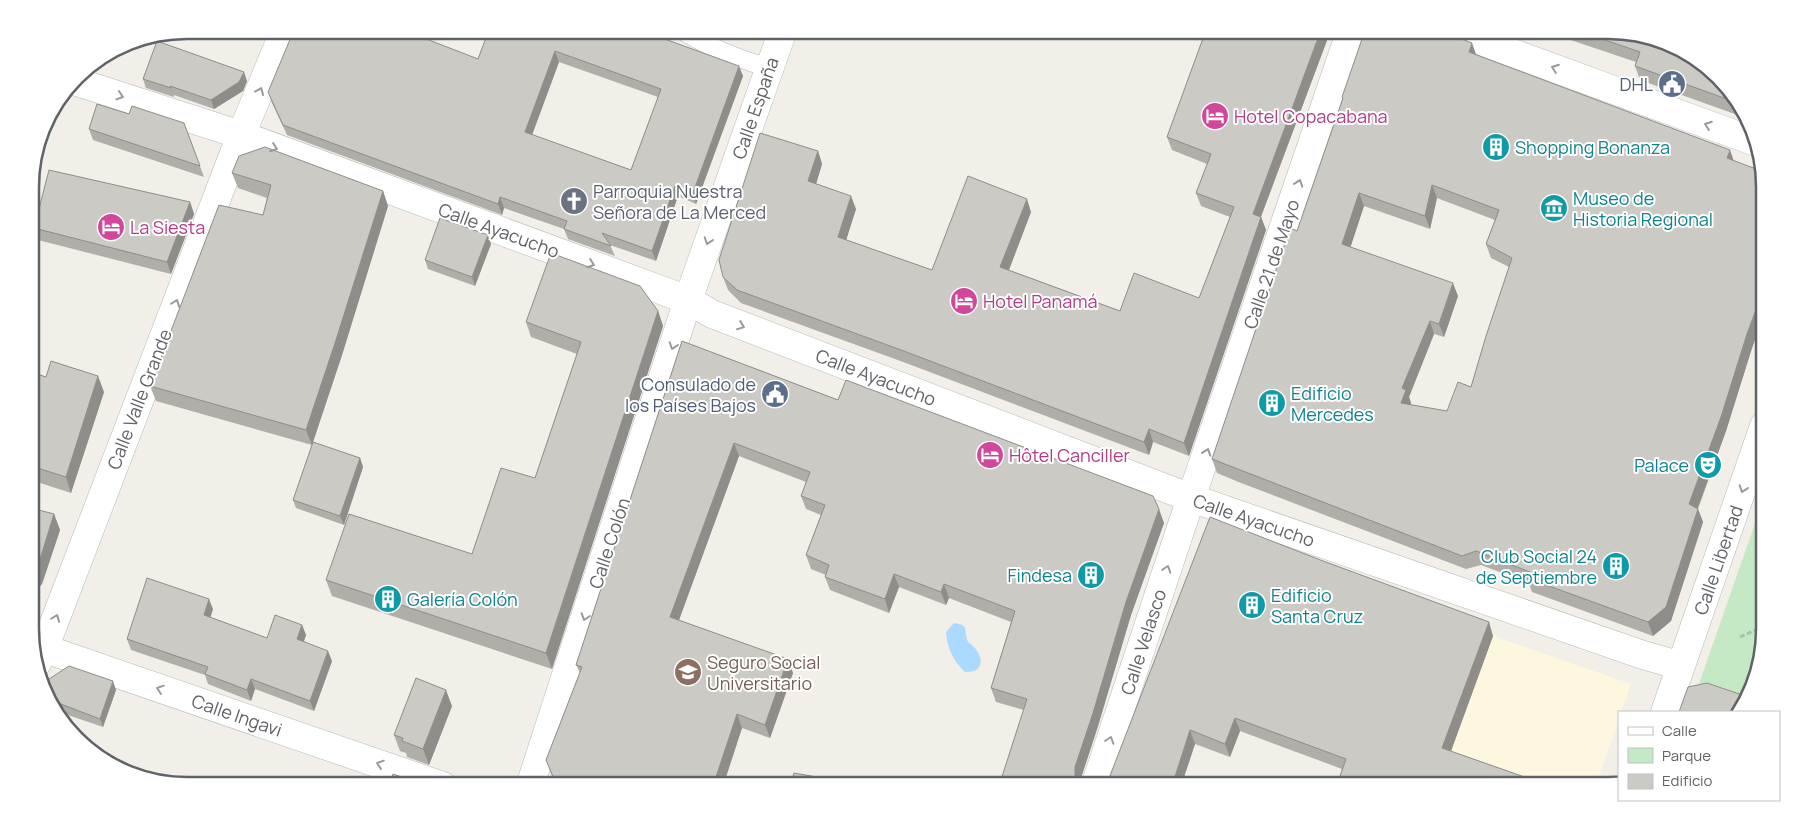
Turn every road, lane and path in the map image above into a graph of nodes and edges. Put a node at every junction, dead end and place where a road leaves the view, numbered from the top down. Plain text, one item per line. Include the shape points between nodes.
1 (281, 39) edge
2 (696, 39) edge
3 (780, 39) edge
4 (1348, 39) edge
5 (1475, 39) edge
6 (769, 68) junction
7 (81, 83) edge
8 (241, 135) junction
9 (1748, 139) edge
10 (688, 300) junction
11 (1756, 449) edge
12 (1191, 498) junction
13 (1756, 630) edge
14 (1740, 637) dead end
15 (40, 645) edge
16 (41, 653) edge
17 (1681, 666) junction
18 (1665, 711) edge
19 (416, 777) edge
20 (533, 777) edge
21 (1098, 777) edge

8 -> 1 street, Calle Valle Grande
2 - 6 lane
3 - 6 street, Calle España
12 -> 4 street, Calle 21 de Mayo
9 -> 5 street
6 -> 10 street, Calle España
7 -> 8 street, Calle Ayacucho
8 -> 10 street, Calle Ayacucho
15 -> 8 street, Calle Valle Grande
10 -> 12 street, Calle Ayacucho via 721,318
10 -> 20 street, Calle Colón
11 -> 17 street, Calle Libertad
12 - 17 street, Calle Ayacucho
21 -> 12 street, Calle Velasco
13 - 14 path
19 -> 16 street, Calle Ingavi
17 - 18 street, Calle Libertad

